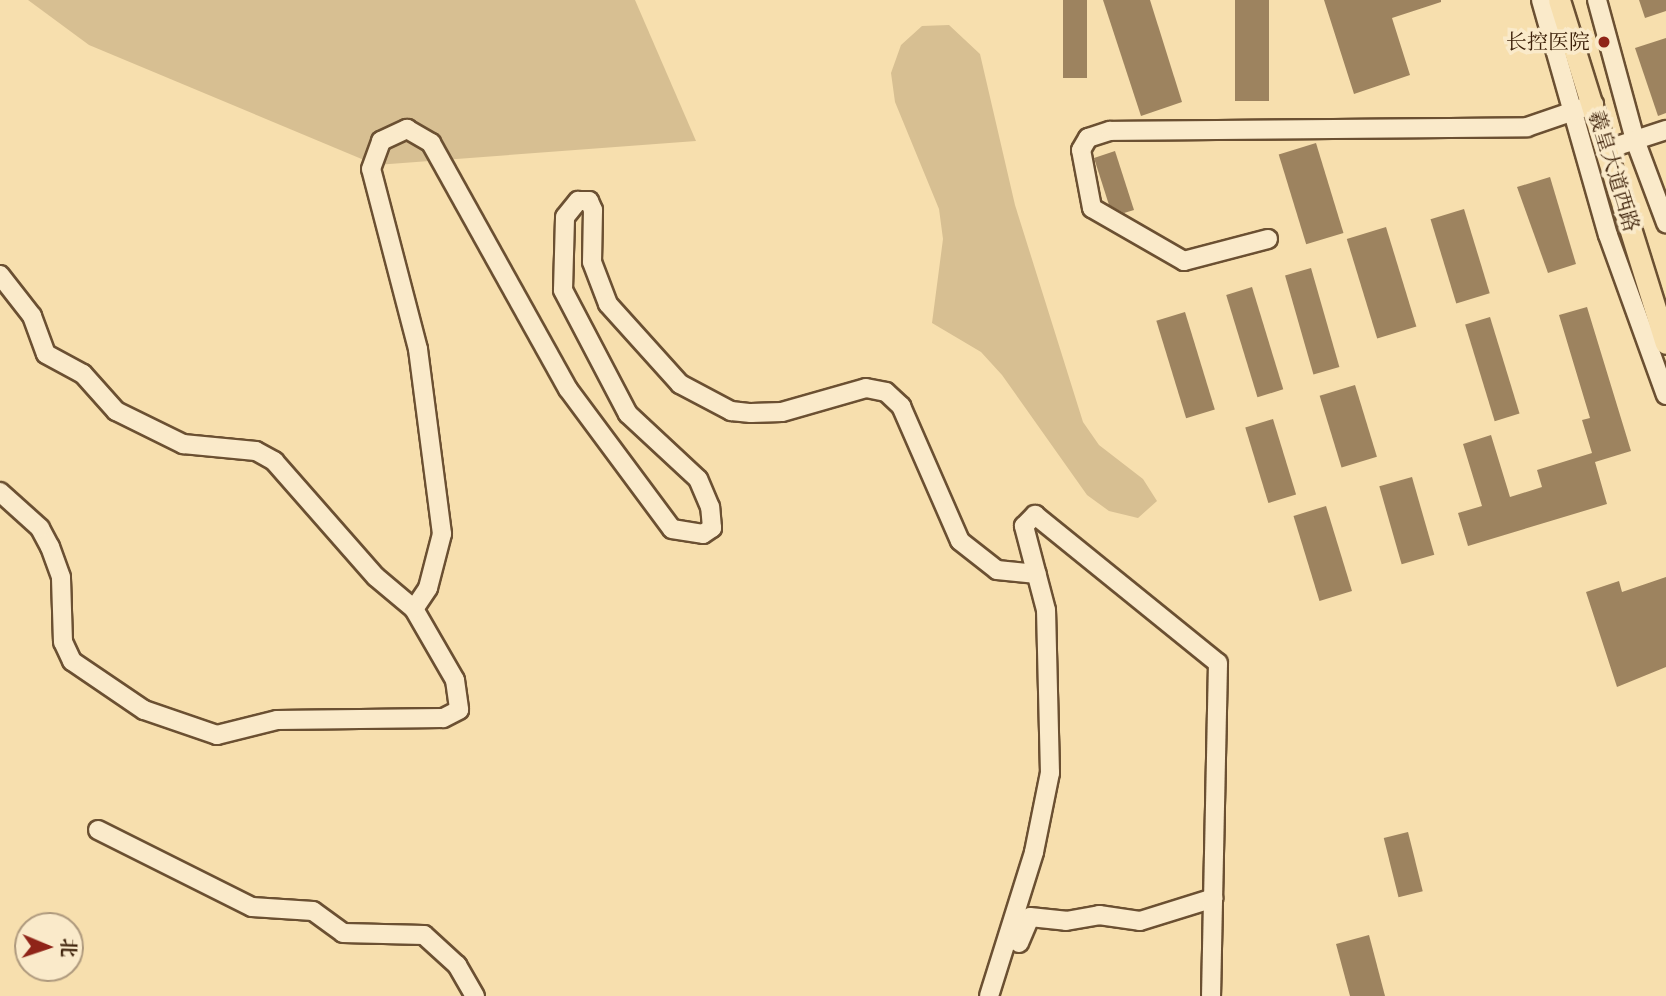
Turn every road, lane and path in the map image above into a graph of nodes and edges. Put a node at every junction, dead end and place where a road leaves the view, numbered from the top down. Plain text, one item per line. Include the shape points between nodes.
1 (1541, 0) edge
2 (1559, 0) edge
3 (1570, 0) edge
4 (1597, 0) edge
5 (1585, 108) junction
6 (1666, 130) edge
7 (1626, 143) junction
8 (1666, 223) edge
9 (1268, 239) dead end
10 (0, 275) edge
11 (1666, 299) edge
12 (1666, 343) edge
13 (1666, 395) edge
14 (0, 492) edge
15 (1037, 574) junction
16 (414, 609) junction
17 (98, 830) dead end
18 (1214, 898) junction
19 (475, 996) edge
20 (989, 996) edge
21 (1000, 996) edge
22 (1210, 996) edge

1 - 5 street
2 - 5 main road, 羲皇大道西路
3 - 7 main road, 羲皇大道西路
4 - 7 street
5 - 9 street via 1527,127 1110,131 1088,138 1081,150 1092,208 1184,261
5 - 12 main road, 羲皇大道西路
5 - 13 street via 1608,235
6 - 7 street
7 - 8 street
7 - 11 main road, 羲皇大道西路
10 - 16 street via 32,316 46,355 83,374 99,399 183,444 256,451 274,461 376,577
14 - 16 street via 40,528 50,547 61,577 63,642 72,661 144,710 197,732 227,735 277,720 453,718 460,701 455,680
15 - 16 street via 997,570 960,541 901,406 886,392 866,388 782,412 751,413 731,411 680,384 608,304 592,262 593,210 589,201 578,201 565,216 563,290 628,414 698,479 710,507 712,528 703,534 672,529 568,389 431,143 416,130 397,129 381,141 372,169 418,349 442,534 428,588
15 - 18 street via 1024,526 1032,515 1218,663
15 - 20 street via 1046,610 1049,773 1034,852
17 - 19 street via 253,907 313,911 344,933 424,935 457,965
18 - 21 street via 1140,921 1099,915 1066,921 1030,917
18 - 22 street

